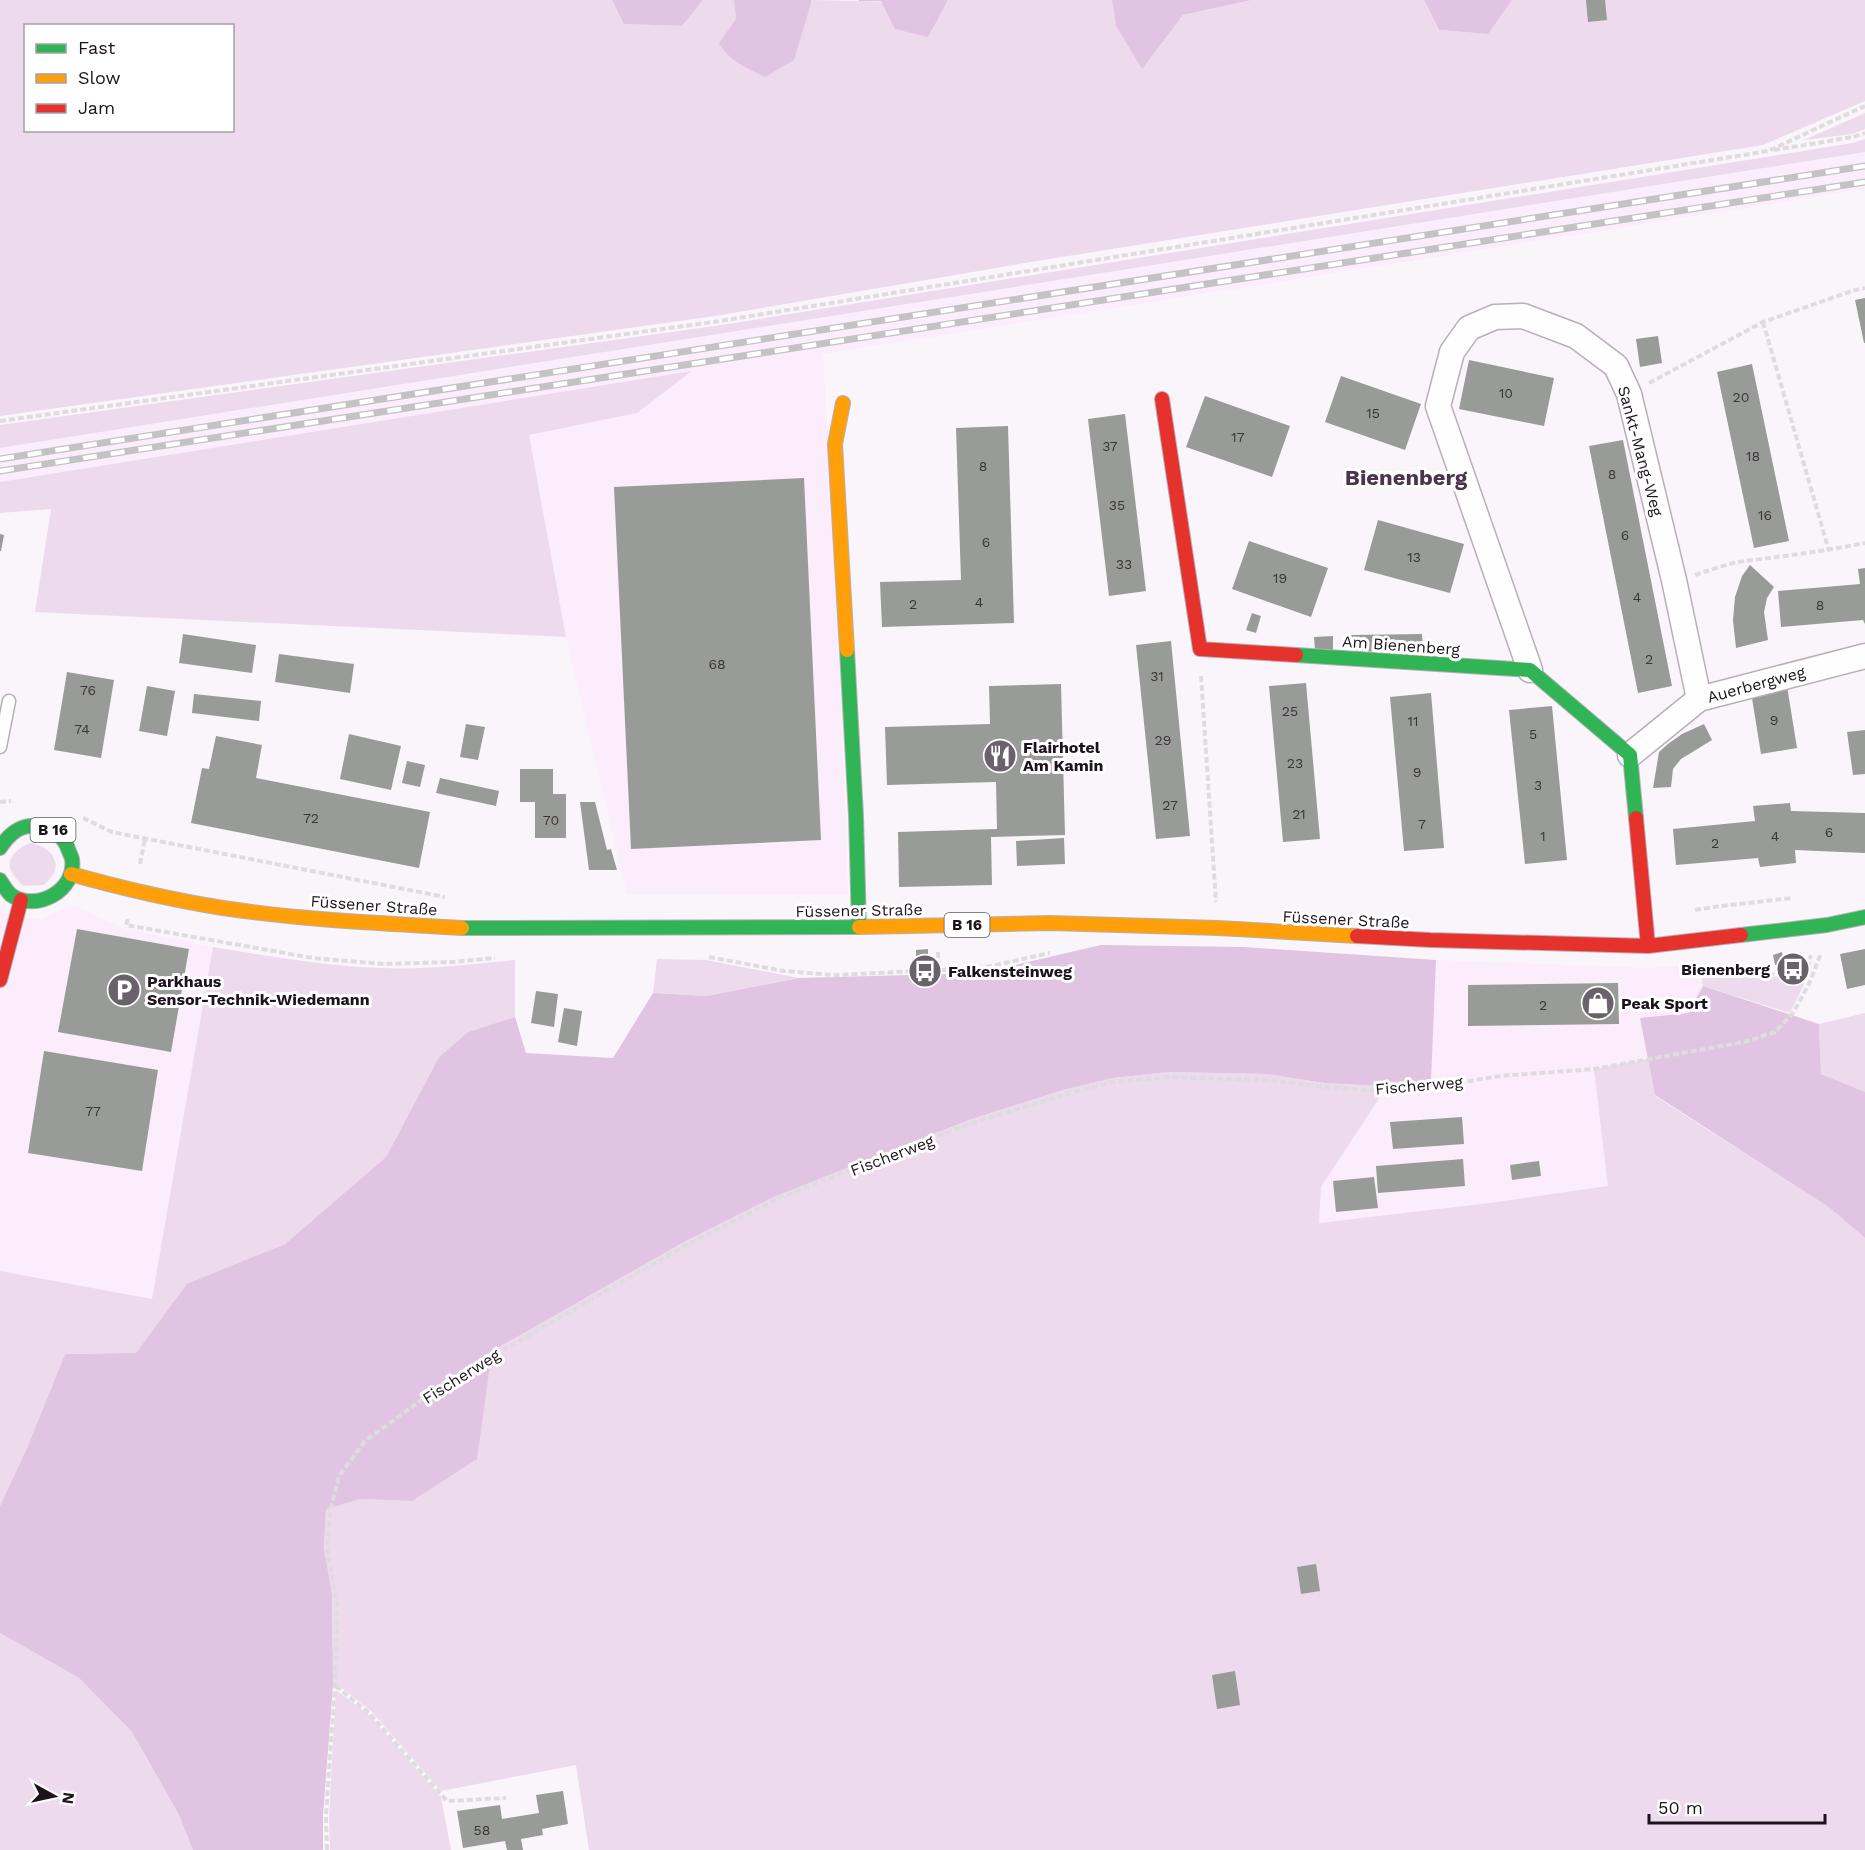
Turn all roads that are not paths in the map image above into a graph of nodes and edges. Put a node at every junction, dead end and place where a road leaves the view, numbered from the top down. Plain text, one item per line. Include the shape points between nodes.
1 (1162, 399) dead end
2 (843, 404) dead end
3 (1865, 657) edge
4 (1530, 670) junction
5 (1698, 699) junction
6 (9, 701) dead end
7 (0, 747) edge
8 (1630, 755) junction
9 (0, 825) edge
10 (18, 829) junction
11 (0, 848) edge
12 (71, 874) junction
13 (0, 880) edge
14 (21, 900) junction
15 (1865, 917) edge
16 (859, 927) junction
17 (1648, 946) junction
18 (0, 980) edge

1 - 4 main road, Am Bienenberg via 1200,649
2 - 16 main road via 835,444
3 - 5 street, Auerbergweg
4 - 5 street, Sankt-Mang-Weg via 1438,406 1452,352 1469,328 1495,317 1523,316 1576,336 1616,366 1629,394
4 - 8 main road
5 - 8 street, Auerbergweg
6 - 7 lane
8 - 17 main road
9 - 10 lane
10 - 11 main road, B 16 via 6,837
10 - 12 main road, B 16 via 43,826 64,839 73,862
12 - 14 main road via 57,895 33,902
12 - 16 main road, Füssener Straße / B 16 via 223,908 322,919 465,928
13 - 14 main road via 10,894
14 - 18 main road
15 - 17 main road, Füssener Straße / B 16
16 - 17 main road, Füssener Straße / B 16 via 1050,923

